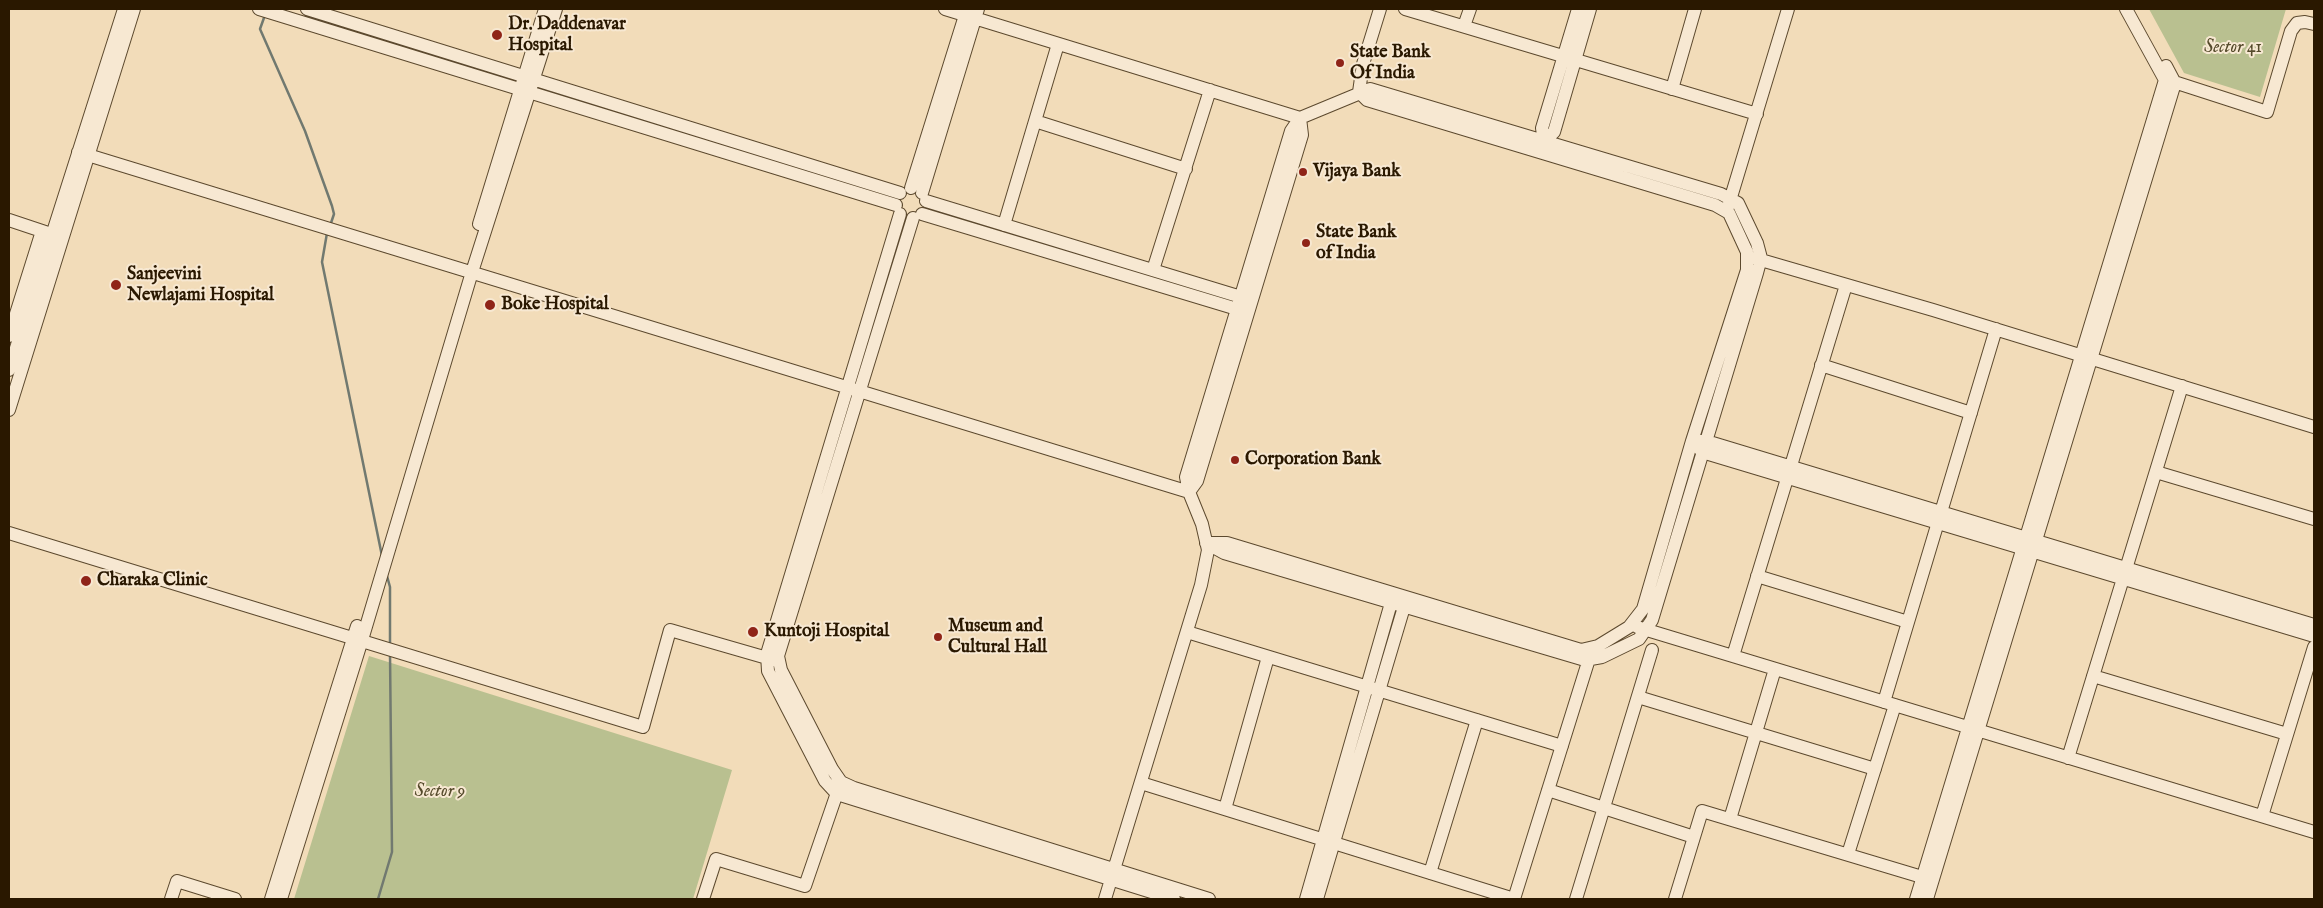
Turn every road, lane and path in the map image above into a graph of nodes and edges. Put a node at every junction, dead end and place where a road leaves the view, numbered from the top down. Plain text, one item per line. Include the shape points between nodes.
1 (259, 9) edge
2 (307, 9) edge
3 (545, 9) edge
4 (556, 9) edge
5 (945, 9) edge
6 (1380, 9) edge
7 (1405, 9) edge
8 (1470, 9) edge
9 (1578, 9) edge
10 (1590, 9) edge
11 (1695, 9) edge
12 (1788, 9) edge
13 (2126, 9) edge
14 (2135, 9) edge
15 (129, 11) edge
16 (972, 13) edge
17 (2314, 24) edge
18 (1464, 26) junction
19 (1058, 44) junction
20 (1569, 58) junction
21 (2170, 81) junction
22 (528, 84) junction
23 (1672, 89) junction
24 (1210, 90) junction
25 (1359, 92) junction
26 (1757, 114) junction
27 (1300, 118) junction
28 (1035, 121) junction
29 (1544, 141) junction
30 (83, 154) junction
31 (1186, 169) junction
32 (909, 199) junction
33 (1728, 206) junction
34 (917, 216) junction
35 (9, 220) edge
36 (1004, 225) junction
37 (46, 233) junction
38 (1747, 256) junction
39 (1760, 260) junction
40 (1153, 270) junction
41 (468, 271) junction
42 (1846, 285) junction
43 (1243, 303) junction
44 (1996, 329) junction
45 (9, 336) edge
46 (2086, 357) junction
47 (1822, 365) junction
48 (9, 370) edge
49 (2182, 386) junction
50 (855, 389) junction
51 (9, 410) edge
52 (1971, 413) junction
53 (2314, 426) edge
54 (1692, 441) junction
55 (1704, 446) junction
56 (1789, 472) junction
57 (2156, 472) junction
58 (1189, 492) junction
59 (1939, 517) junction
60 (2314, 519) edge
61 (9, 533) edge
62 (1206, 543) junction
63 (386, 544) junction
64 (2029, 545) junction
65 (2125, 573) junction
66 (1757, 576) junction
67 (1391, 603) junction
68 (1404, 607) junction
69 (1908, 622) junction
70 (1631, 625) junction
71 (2314, 625) edge
72 (1645, 630) junction
73 (1187, 632) junction
74 (2314, 636) edge
75 (358, 639) junction
76 (2314, 647) edge
77 (1652, 650) dead end
78 (1589, 654) junction
79 (1733, 656) junction
80 (1268, 657) junction
81 (773, 659) junction
82 (1775, 669) junction
83 (2093, 676) junction
84 (1373, 689) junction
85 (1638, 697) junction
86 (1889, 704) junction
87 (1477, 720) junction
88 (1974, 729) junction
89 (1756, 733) junction
90 (2287, 734) junction
91 (1562, 746) junction
92 (2068, 758) junction
93 (1875, 769) junction
94 (1141, 783) junction
95 (839, 788) junction
96 (1548, 790) junction
97 (1604, 808) junction
98 (1225, 809) junction
99 (2262, 816) junction
100 (1730, 819) junction
101 (2314, 832) edge
102 (1694, 837) junction
103 (1328, 841) junction
104 (1848, 854) junction
105 (1430, 873) junction
106 (1113, 875) junction
107 (1922, 877) junction
108 (171, 899) edge
109 (235, 899) edge
110 (271, 899) edge
111 (281, 899) edge
112 (703, 899) edge
113 (1106, 899) edge
114 (1174, 899) edge
115 (1209, 899) edge
116 (1306, 899) edge
117 (1317, 899) edge
118 (1514, 899) edge
119 (1576, 899) edge
120 (1675, 899) edge
121 (1916, 899) edge
122 (1927, 899) edge

1 - 22 street
2 - 22 street
3 - 22 street
4 - 22 street
5 - 16 street
6 - 25 street via 1363,64
7 - 18 street
8 - 18 street
9 - 20 street
10 - 20 street
11 - 23 street
12 - 26 street
13 - 21 street
14 - 21 street
15 - 30 street
16 - 19 street
16 - 32 street
17 - 21 street via 2297,24 2291,31 2267,112
18 - 20 street
19 - 24 street
19 - 28 street
20 - 23 street
20 - 29 street via 1542,128
21 - 46 street
22 - 32 street
22 - 41 street
23 - 26 street
24 - 27 street
24 - 31 street
25 - 27 street
25 - 29 street via 1370,89
25 - 33 street via 1367,100
26 - 33 street
27 - 43 street via 1291,131
28 - 31 street
28 - 36 street
29 - 33 street via 1721,194
30 - 37 street
30 - 41 street
30 - 51 street
31 - 40 street
32 - 34 street
32 - 34 street
32 - 36 street
32 - 50 street
33 - 38 street
33 - 39 street via 1738,204 1757,243
34 - 43 street
34 - 50 street
35 - 37 street
36 - 40 street
37 - 45 street
37 - 48 street
38 - 39 street
38 - 54 street via 1746,270
39 - 42 street
39 - 55 street
40 - 43 street
41 - 50 street
41 - 63 street
42 - 44 street
42 - 47 street
43 - 58 street via 1197,481
44 - 46 street
44 - 52 street
46 - 49 street
46 - 64 street
47 - 52 street
47 - 56 street
49 - 53 street
49 - 57 street
50 - 58 street
50 - 81 street via 778,656
52 - 59 street
54 - 55 street
54 - 70 street via 1643,609
55 - 56 street
55 - 72 street via 1652,620
56 - 59 street
56 - 66 street
57 - 60 street
57 - 65 street
58 - 62 street
59 - 64 street
59 - 69 street
61 - 75 street
62 - 67 street via 1224,553
62 - 73 street via 1208,550 1201,585
62 - 78 street via 1227,543
63 - 75 street via 378,585
63 - 75 street via 375,567
64 - 65 street
64 - 88 street
65 - 71 street
65 - 74 street
65 - 83 street
66 - 69 street
66 - 79 street
67 - 68 street
67 - 84 street
68 - 78 street via 1584,660
68 - 84 street
69 - 86 street
70 - 72 street
70 - 78 street
72 - 78 street via 1638,639 1602,657
72 - 79 street
73 - 80 street
73 - 94 street
75 - 81 street via 643,727 670,630
75 - 110 street
75 - 111 street
76 - 90 street
77 - 85 street
78 - 91 street
79 - 82 street
80 - 84 street
80 - 98 street
81 - 95 street
82 - 86 street
82 - 89 street
83 - 90 street
83 - 92 street
84 - 87 street
84 - 103 street
85 - 89 street
85 - 97 street
86 - 88 street
86 - 93 street
87 - 91 street
87 - 105 street
88 - 92 street
88 - 107 street
88 - 122 street
89 - 93 street
89 - 100 street
90 - 99 street
91 - 96 street
92 - 99 street
93 - 104 street
94 - 98 street
94 - 106 street
95 - 106 street via 854,788
95 - 112 street via 805,886 716,859
96 - 97 street
96 - 118 street
97 - 102 street
97 - 119 street
98 - 103 street
99 - 101 street
100 - 102 street via 1702,811
100 - 104 street
102 - 120 street
103 - 105 street
103 - 116 street
103 - 117 street
104 - 107 street
105 - 118 street
106 - 113 street
106 - 114 street
106 - 115 street
107 - 121 street
108 - 109 street via 176,881

